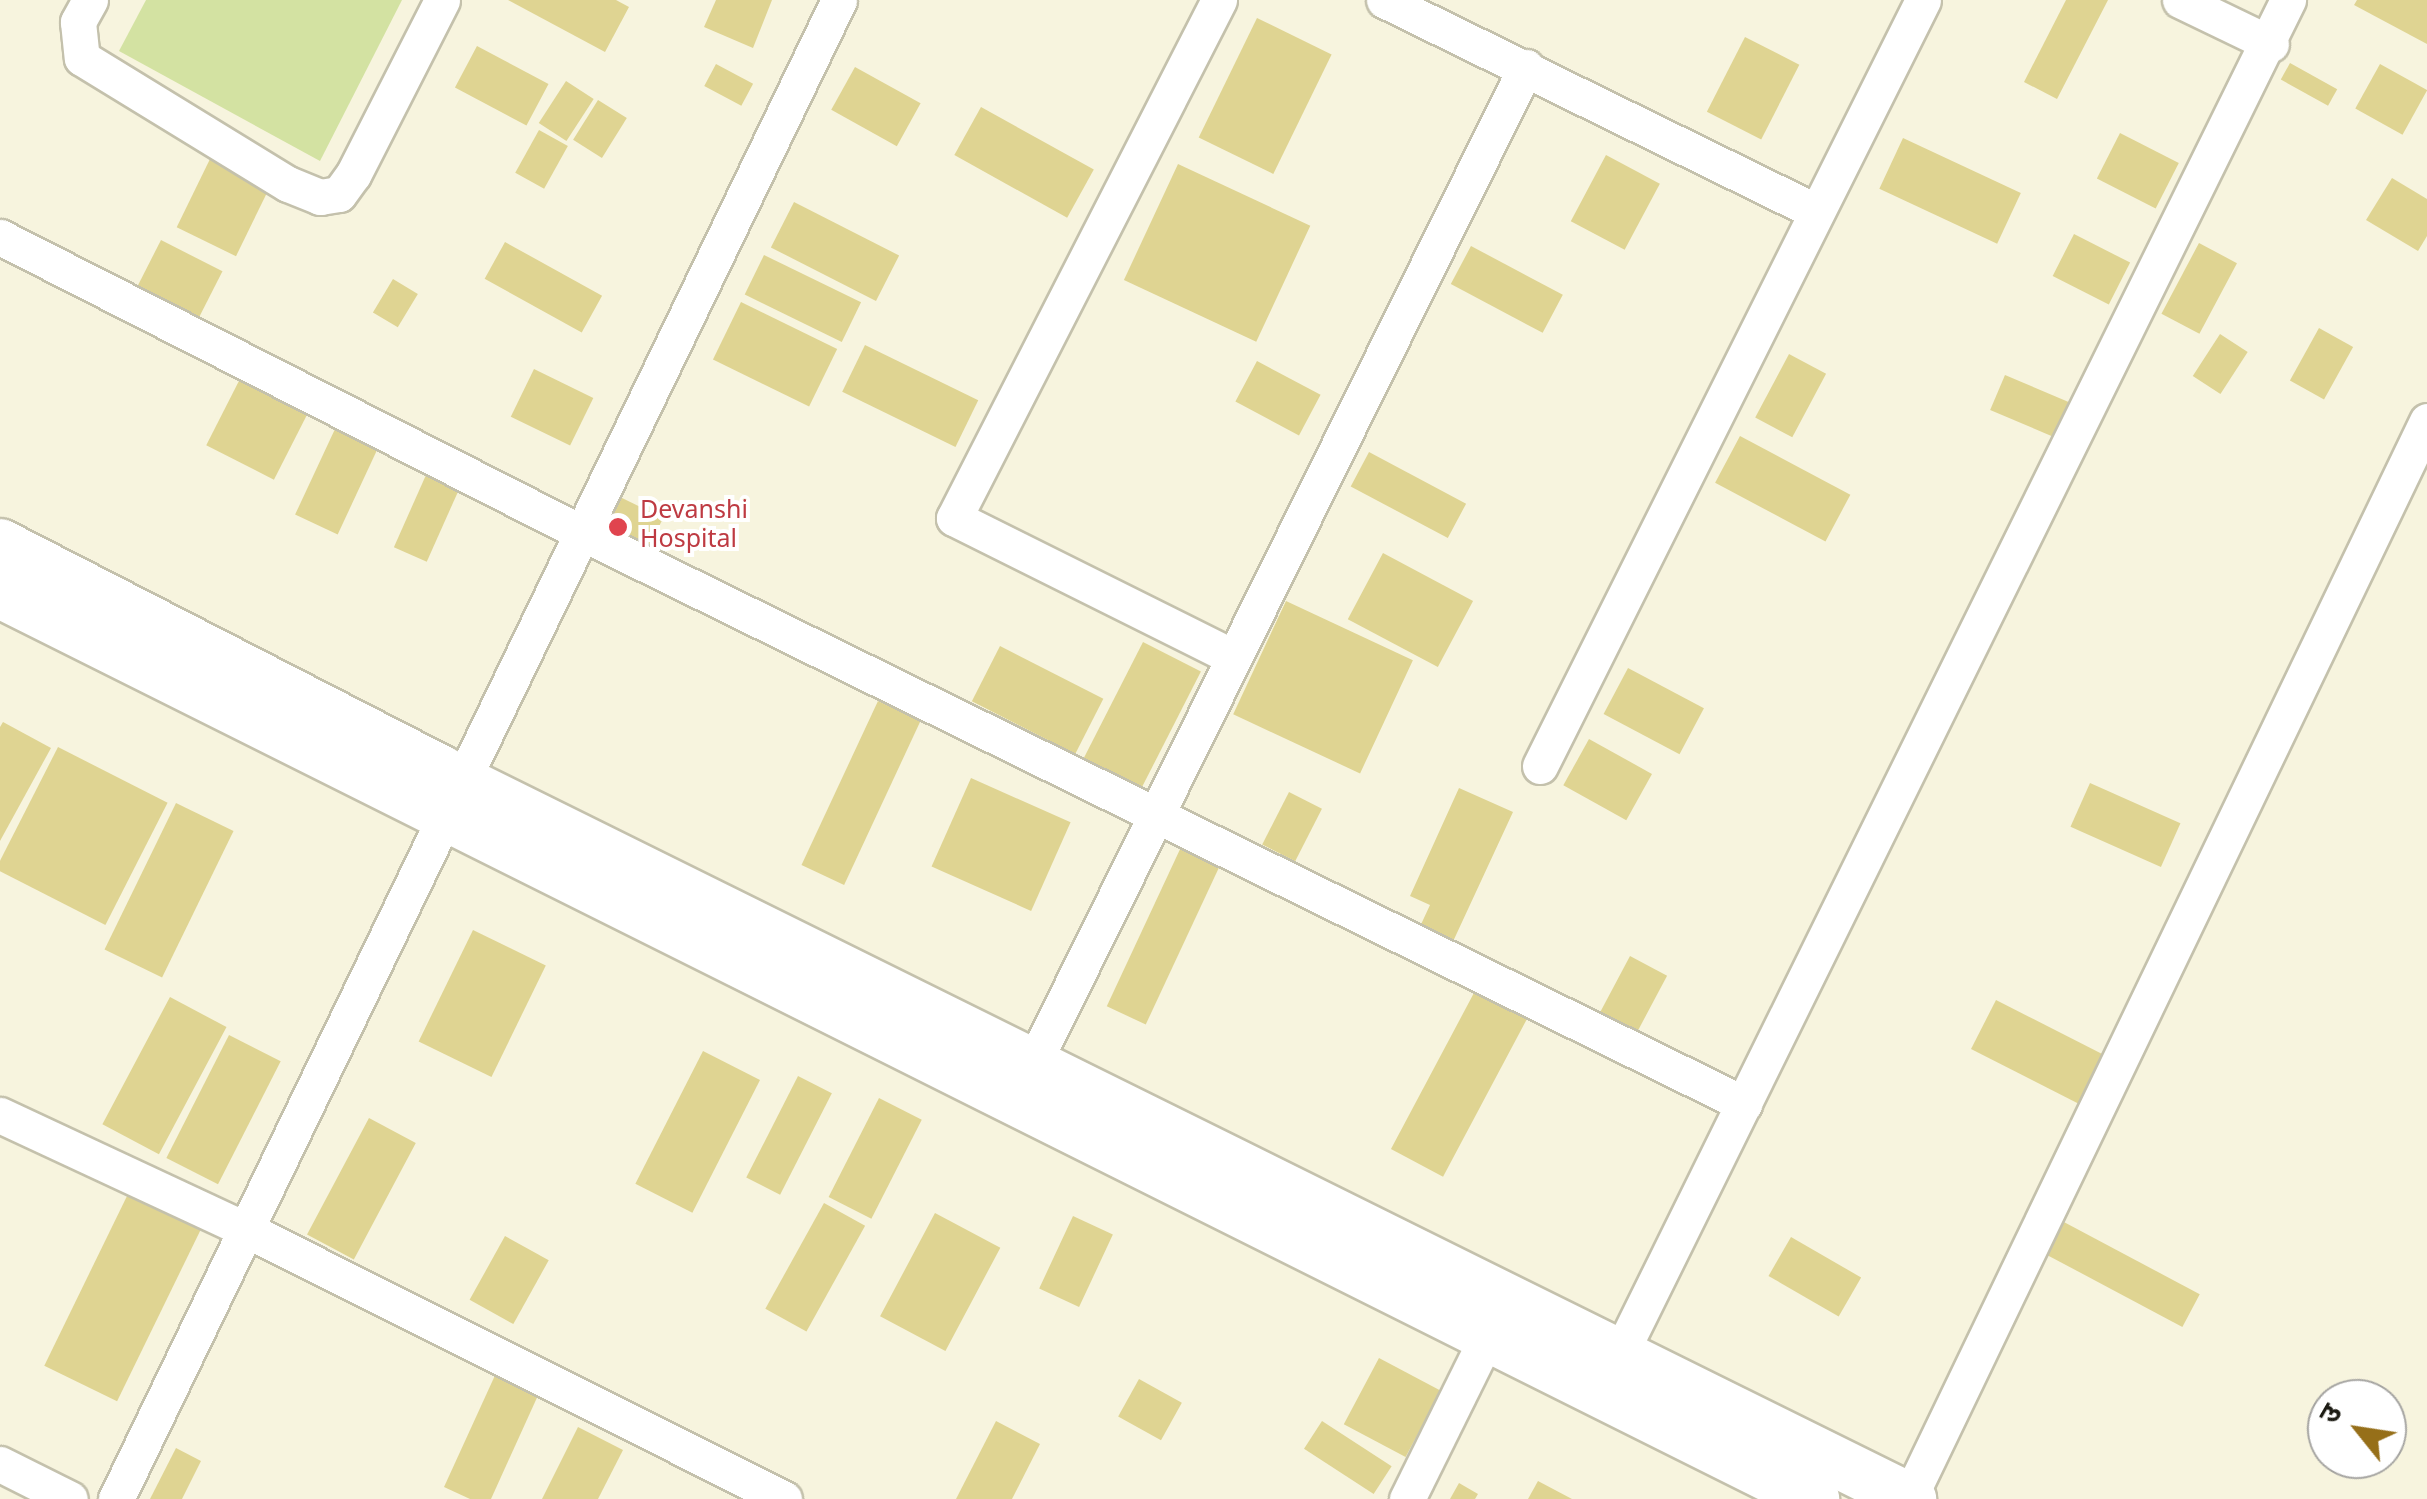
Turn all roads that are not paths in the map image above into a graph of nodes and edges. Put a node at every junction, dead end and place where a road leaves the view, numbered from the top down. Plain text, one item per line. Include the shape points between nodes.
1 (90, 0) edge
2 (442, 0) edge
3 (839, 0) edge
4 (1219, 0) edge
5 (1384, 0) edge
6 (1923, 0) edge
7 (2180, 0) edge
8 (2288, 0) edge
9 (2271, 44) junction
10 (1526, 67) junction
11 (1816, 212) junction
12 (0, 237) edge
13 (2427, 421) edge
14 (580, 532) junction
15 (0, 544) edge
16 (0, 593) edge
17 (1233, 657) junction
18 (1540, 766) dead end
19 (449, 798) junction
20 (1154, 816) junction
21 (1034, 1062) junction
22 (1744, 1104) junction
23 (0, 1115) edge
24 (244, 1229) junction
25 (1488, 1335) junction
26 (1620, 1354) junction
27 (0, 1464) edge
28 (1910, 1498) edge
29 (70, 1499) edge
30 (116, 1499) edge
31 (784, 1499) edge
32 (1407, 1499) edge
33 (1814, 1499) edge

1 - 2 street via 78,22 82,58 320,197 339,194 353,175
3 - 14 street
4 - 17 street via 954,518
5 - 10 street
6 - 11 street
7 - 9 street
8 - 9 street
9 - 22 street
10 - 11 street
10 - 17 street
11 - 18 street
12 - 14 street
13 - 28 street
14 - 19 street
14 - 20 street
15 - 19 street
16 - 19 street
17 - 20 street
19 - 21 street
19 - 24 street
19 - 25 street
20 - 21 street
20 - 22 street
21 - 26 street
22 - 26 street
23 - 24 street
24 - 30 street
24 - 31 street
25 - 32 street
25 - 33 street
26 - 28 street
27 - 29 street

